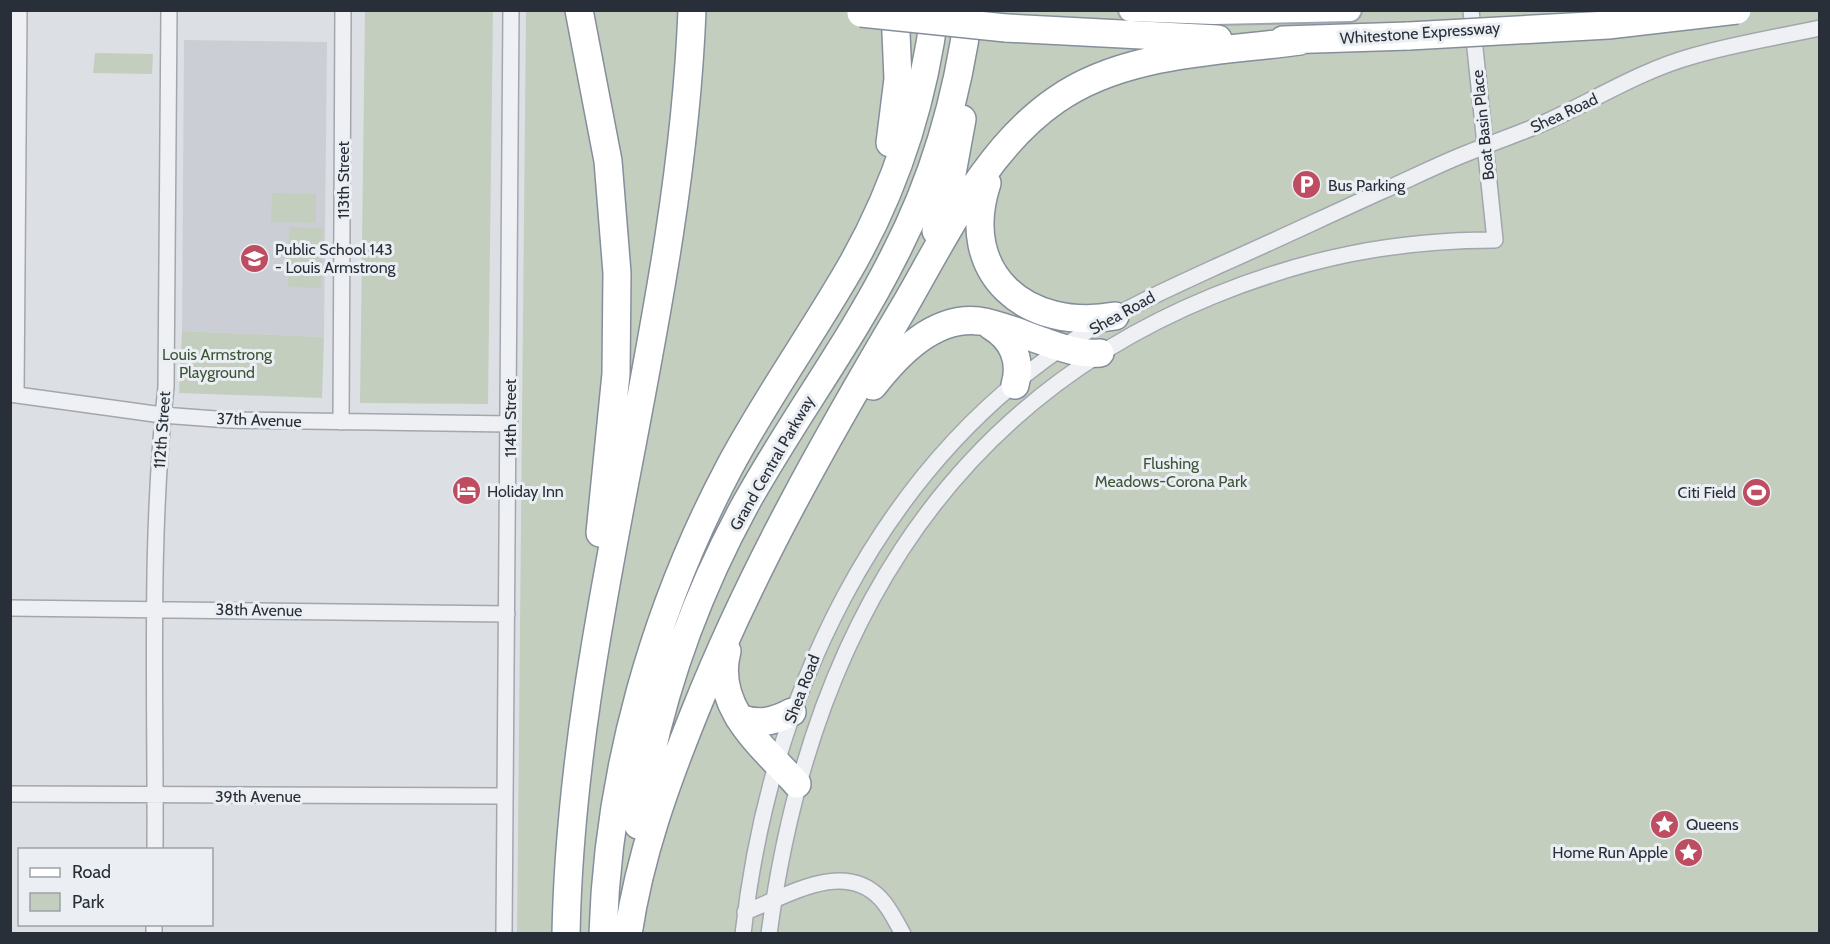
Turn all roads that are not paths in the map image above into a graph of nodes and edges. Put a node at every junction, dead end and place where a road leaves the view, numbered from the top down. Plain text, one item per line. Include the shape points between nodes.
1 (19, 10) edge
2 (169, 10) edge
3 (343, 10) edge
4 (511, 10) edge
5 (569, 10) edge
6 (579, 10) edge
7 (692, 10) edge
8 (895, 10) edge
9 (935, 10) edge
10 (969, 10) edge
11 (977, 10) edge
12 (1130, 10) edge
13 (1350, 10) edge
14 (1471, 10) edge
15 (1612, 10) edge
16 (1737, 10) edge
17 (853, 12) edge
18 (1820, 28) edge
19 (1409, 36) junction
20 (1299, 40) junction
21 (591, 64) junction
22 (1486, 146) junction
23 (1005, 148) junction
24 (1495, 240) joint
25 (843, 280) junction
26 (1115, 316) junction
27 (979, 321) junction
28 (884, 340) junction
29 (1063, 348) junction
30 (1100, 353) junction
31 (1015, 385) junction
32 (13, 394) edge
33 (162, 414) junction
34 (341, 422) junction
35 (510, 424) junction
36 (803, 485) junction
37 (755, 574) junction
38 (10, 608) edge
39 (156, 608) junction
40 (507, 614) junction
41 (792, 712) junction
42 (739, 718) junction
43 (579, 740) junction
44 (776, 762) junction
45 (797, 784) junction
46 (10, 794) edge
47 (155, 796) junction
48 (505, 796) junction
49 (155, 848) edge
50 (773, 902) junction
51 (888, 908) junction
52 (746, 912) junction
53 (504, 933) edge
54 (566, 933) edge
55 (603, 933) edge
56 (628, 933) edge
57 (743, 933) edge
58 (769, 933) edge
59 (890, 933) edge
60 (903, 933) edge

1 - 32 street
2 - 33 street, 112th Street via 166,387
3 - 34 street, 113th Street
4 - 35 street, 114th Street
5 - 21 highway
6 - 21 highway
7 - 43 highway via 687,104 672,222
8 - 25 highway via 898,79 892,135 868,216
9 - 25 highway, Grand Central Parkway via 923,80 903,149 877,216
10 - 56 highway, Grand Central Parkway via 946,124 907,230 870,300 746,504 686,634 647,771 635,842
11 - 28 highway via 961,128 946,202 929,249
12 - 13 main road
14 - 22 street, Boat Basin Place
15 - 19 highway, Whitestone Expressway, bridge
16 - 19 highway, bridge via 1608,25
17 - 20 highway, bridge via 1006,28
18 - 22 street, Shea Road via 1694,55
19 - 20 highway, Whitestone Expressway
20 - 23 highway via 1142,62 1111,71 1056,100 1028,122
21 - 43 highway via 610,180 618,326
22 - 24 street, Boat Basin Place
22 - 26 street, Shea Road
23 - 26 highway via 989,175 979,216 980,243 994,274 1013,296 1042,313 1079,319
23 - 28 highway via 976,184
24 - 30 street, Shea Road via 1386,245 1315,261 1181,309
25 - 55 highway, Grand Central Parkway via 732,464 700,528 664,616 639,696 621,776
26 - 29 street, Shea Road
27 - 29 highway
27 - 31 highway via 999,331 1014,350 1018,372
27 - 36 highway via 936,330 895,359
28 - 36 highway
29 - 30 highway
29 - 31 street, Shea Road
30 - 45 street, Shea Road via 1039,396 1000,431 913,535 878,589 844,654 819,714
31 - 41 street, Shea Road via 954,442 887,526 836,609
32 - 33 street, 37th Avenue
33 - 34 street, 37th Avenue via 229,420
33 - 39 street, 112th Street
34 - 35 street, 37th Avenue
35 - 40 street, 114th Street
36 - 37 highway
37 - 42 highway via 723,664 727,696
37 - 56 highway via 715,661 655,814 638,874
38 - 39 street, 38th Avenue
39 - 40 street, 38th Avenue
39 - 47 street, 112th Street
40 - 48 street, 114th Street
41 - 42 highway via 768,722
41 - 44 street, Shea Road
42 - 44 highway
43 - 54 highway via 569,843
44 - 45 highway
44 - 52 street, Shea Road via 755,850
45 - 50 street, Shea Road
46 - 47 street, 39th Avenue
47 - 48 street, 39th Avenue
47 - 49 street, 112th Street
48 - 53 street, 114th Street
50 - 51 street via 842,879 869,889
50 - 52 street
50 - 58 street, Shea Road
51 - 59 street
51 - 60 street
52 - 57 street, Shea Road

